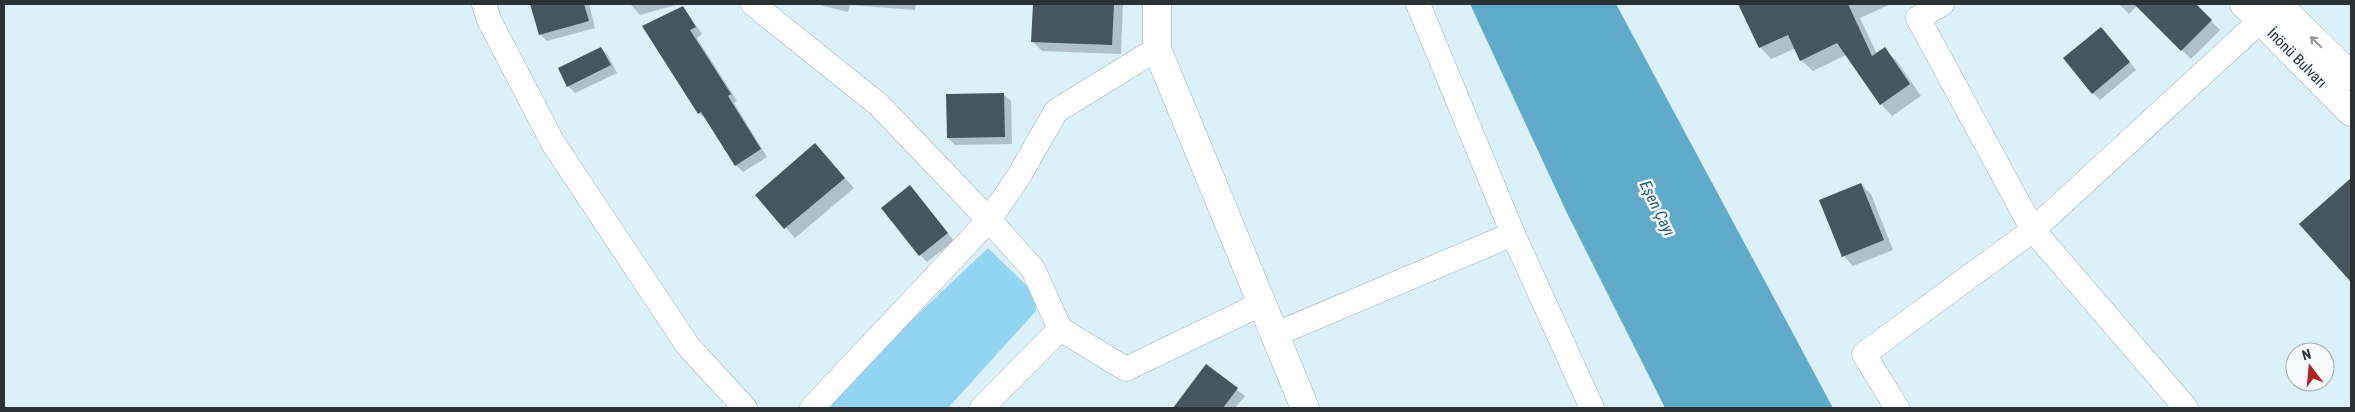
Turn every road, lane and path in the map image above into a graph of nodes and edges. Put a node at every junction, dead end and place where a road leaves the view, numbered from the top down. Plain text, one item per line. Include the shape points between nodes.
1 (484, 4) edge
2 (753, 4) edge
3 (1157, 4) edge
4 (1418, 4) edge
5 (1942, 4) edge
6 (2265, 8) edge
7 (1157, 49) junction
8 (2351, 76) edge
9 (2351, 112) edge
10 (989, 220) junction
11 (2033, 230) junction
12 (1513, 234) junction
13 (1261, 304) junction
14 (1060, 329) junction
15 (1274, 335) junction
16 (745, 408) edge
17 (812, 408) edge
18 (982, 408) edge
19 (1305, 408) edge
20 (1592, 408) edge
21 (1897, 408) edge
22 (2186, 408) edge

1 - 16 street via 489,20 554,143 688,346
2 - 10 street via 879,105
3 - 7 street
4 - 12 street
5 - 11 street via 1918,18
8 -> 6 street, İnönü Bulvarı
6 - 9 street, İnönü Bulvarı
6 - 11 street
7 - 10 street via 1056,111 1019,176
7 - 13 street
10 - 14 street via 1033,269
10 - 17 street
11 - 21 street via 1864,354
11 - 22 street
12 - 15 street
12 - 20 street
13 - 14 street via 1126,369
13 - 15 street
14 - 18 street
15 - 19 street

